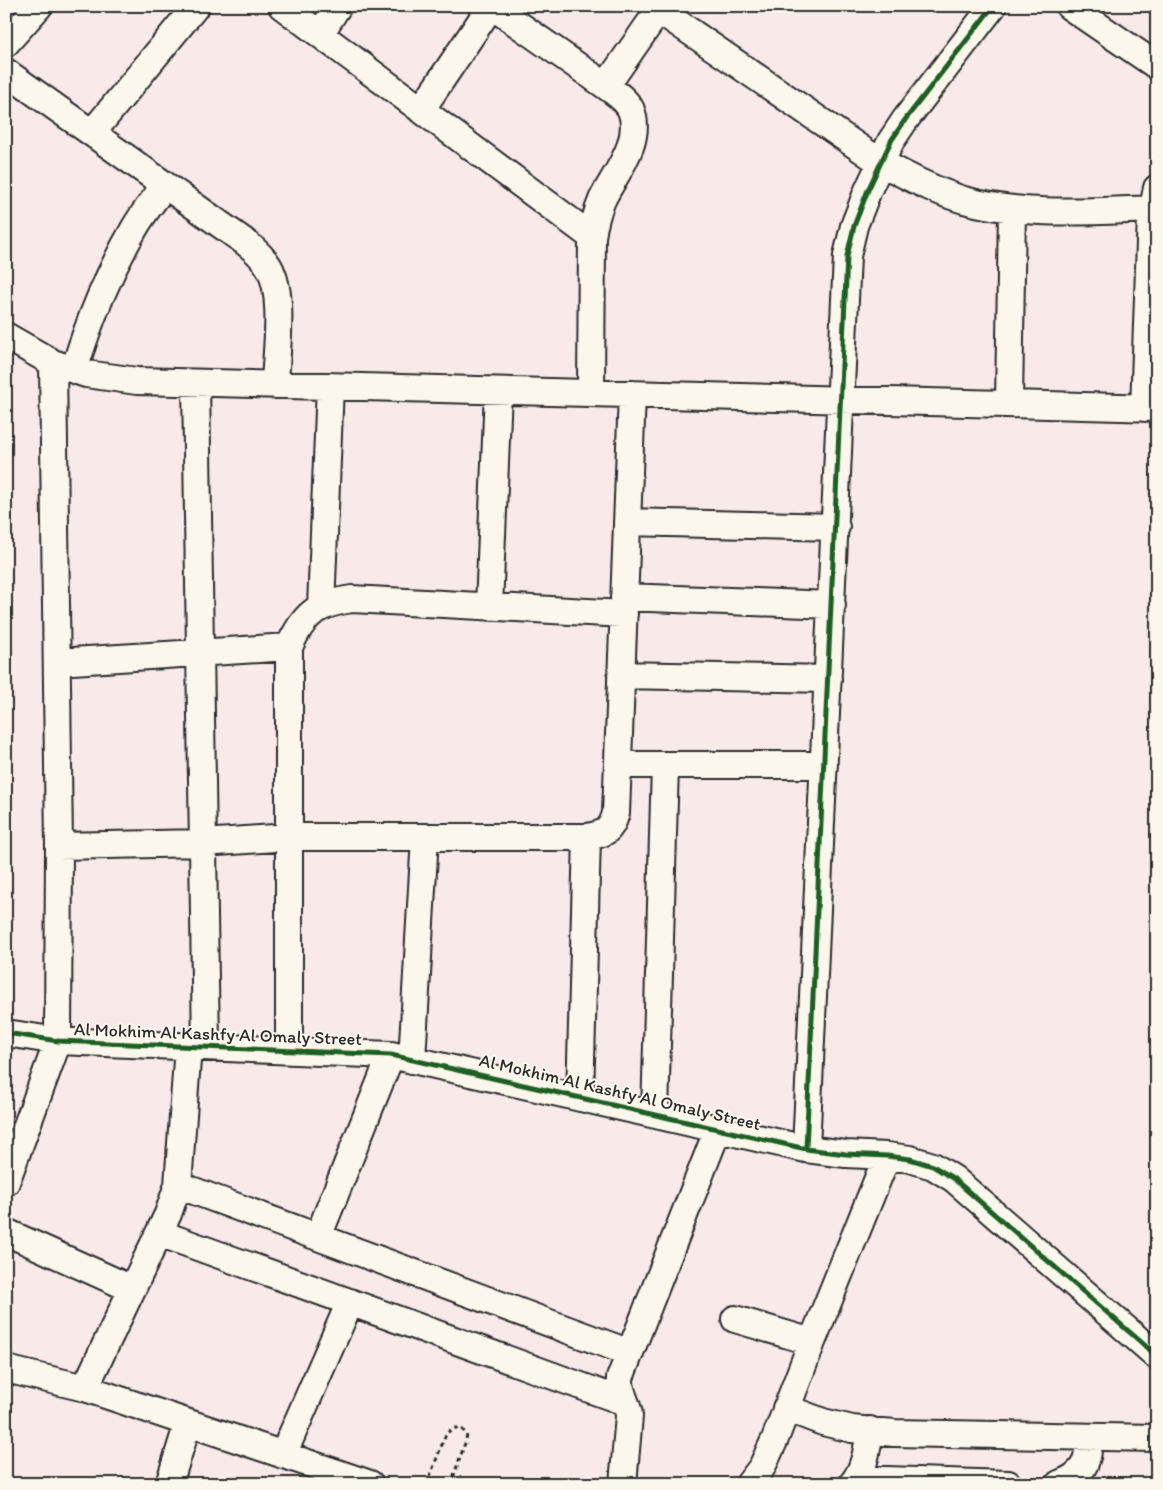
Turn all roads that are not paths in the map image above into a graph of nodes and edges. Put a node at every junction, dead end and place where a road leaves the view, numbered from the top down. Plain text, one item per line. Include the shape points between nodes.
1 (39, 6) edge
2 (196, 6) edge
3 (282, 6) edge
4 (338, 6) edge
5 (491, 6) edge
6 (993, 6) edge
7 (1069, 6) edge
8 (656, 8) edge
9 (10, 32) edge
10 (320, 34) junction
11 (1157, 66) edge
12 (6, 72) edge
13 (606, 86) junction
14 (421, 110) junction
15 (92, 133) junction
16 (880, 162) junction
17 (165, 185) junction
18 (1155, 202) edge
19 (1012, 209) junction
20 (592, 237) junction
21 (6, 336) edge
22 (64, 367) junction
23 (196, 383) junction
24 (275, 385) junction
25 (330, 386) junction
26 (498, 391) junction
27 (591, 393) junction
28 (632, 394) junction
29 (842, 400) junction
30 (1009, 404) junction
31 (1150, 408) edge
32 (627, 522) junction
33 (836, 527) junction
34 (624, 605) junction
35 (832, 605) junction
36 (321, 607) junction
37 (489, 607) junction
38 (289, 647) junction
39 (200, 653) junction
40 (57, 662) junction
41 (621, 675) junction
42 (828, 679) junction
43 (824, 764) junction
44 (618, 765) junction
45 (665, 765) junction
46 (289, 836) junction
47 (425, 837) junction
48 (587, 837) junction
49 (203, 843) junction
50 (58, 846) junction
51 (6, 1033) edge
52 (58, 1041) junction
53 (197, 1047) junction
54 (289, 1050) junction
55 (402, 1057) junction
56 (580, 1098) junction
57 (655, 1114) junction
58 (718, 1129) junction
59 (806, 1149) junction
60 (887, 1156) junction
61 (6, 1182) edge
62 (178, 1185) junction
63 (6, 1232) edge
64 (159, 1233) junction
65 (318, 1237) junction
66 (132, 1289) junction
67 (350, 1302) junction
68 (735, 1320) dead end
69 (812, 1342) junction
70 (630, 1353) junction
71 (1157, 1356) edge
72 (6, 1369) edge
73 (85, 1388) junction
74 (625, 1402) junction
75 (786, 1408) junction
76 (188, 1423) junction
77 (870, 1430) junction
78 (1089, 1438) junction
79 (1157, 1438) edge
80 (284, 1455) junction
81 (854, 1482) edge
82 (953, 1483) edge
83 (169, 1484) edge
84 (370, 1484) edge
85 (623, 1484) edge
86 (749, 1484) edge
87 (1008, 1484) edge
88 (1059, 1484) edge

1 - 9 street
2 - 15 street
3 - 10 street
4 - 10 street
5 - 13 street
5 - 14 street
6 - 16 street via 905,120
7 - 11 street
8 - 13 street
8 - 16 street
10 - 14 street
12 - 15 street
13 - 20 street via 630,109 633,135 630,149 598,209
14 - 20 street
15 - 17 street
16 - 19 street via 921,184 963,200
16 - 29 street via 854,226 847,256
17 - 22 street via 135,227
17 - 24 street via 245,242 268,266 279,298
18 - 19 street via 1054,212
18 - 31 street via 1150,242
19 - 30 street
20 - 27 street
21 - 22 street
22 - 23 street via 86,374 137,381
22 - 40 street
23 - 24 street
23 - 39 street
24 - 25 street
25 - 26 street
25 - 36 street
26 - 27 street
26 - 37 street
27 - 28 street
28 - 29 street
28 - 32 street
29 - 30 street
29 - 33 street
30 - 31 street
32 - 33 street
32 - 34 street
33 - 35 street
34 - 35 street
34 - 37 street
34 - 41 street
35 - 42 street
36 - 37 street via 352,599
36 - 38 street via 308,614
38 - 39 street
38 - 46 street
39 - 40 street
39 - 49 street
40 - 50 street
41 - 42 street
41 - 44 street
42 - 43 street
43 - 45 street
43 - 59 street
44 - 45 street
44 - 48 street via 613,826 600,835
45 - 57 street
46 - 47 street
46 - 49 street
46 - 54 street
47 - 48 street
47 - 55 street
48 - 56 street
49 - 50 street
49 - 53 street
50 - 52 street
51 - 52 street, Al Mokhim Al Kashfy Al Omaly Street
52 - 53 street, Al Mokhim Al Kashfy Al Omaly Street
52 - 61 street
53 - 54 street, Al Mokhim Al Kashfy Al Omaly Street
53 - 62 street
54 - 55 street, Al Mokhim Al Kashfy Al Omaly Street
55 - 56 street, Al Mokhim Al Kashfy Al Omaly Street
55 - 65 street
56 - 57 street, Al Mokhim Al Kashfy Al Omaly Street
57 - 58 street, Al Mokhim Al Kashfy Al Omaly Street
58 - 59 street, Al Mokhim Al Kashfy Al Omaly Street
58 - 70 street
59 - 60 street, Al Mokhim Al Kashfy Al Omaly Street
60 - 69 street
60 - 71 street, Al Mokhim Al Kashfy Al Omaly Street via 926,1164 954,1179
62 - 64 street
62 - 65 street
63 - 66 street
64 - 66 street
64 - 67 street
65 - 70 street
66 - 73 street
67 - 74 street
67 - 80 street
68 - 69 street
69 - 75 street
70 - 74 street via 620,1378
72 - 73 street
73 - 76 street
74 - 85 street via 629,1416
75 - 77 street via 823,1422
75 - 86 street via 762,1467
76 - 80 street
76 - 83 street
77 - 78 street
77 - 81 street via 867,1456
78 - 79 street
78 - 88 street via 1089,1454 1082,1468 1071,1479
80 - 84 street
81 - 82 street
82 - 87 street

